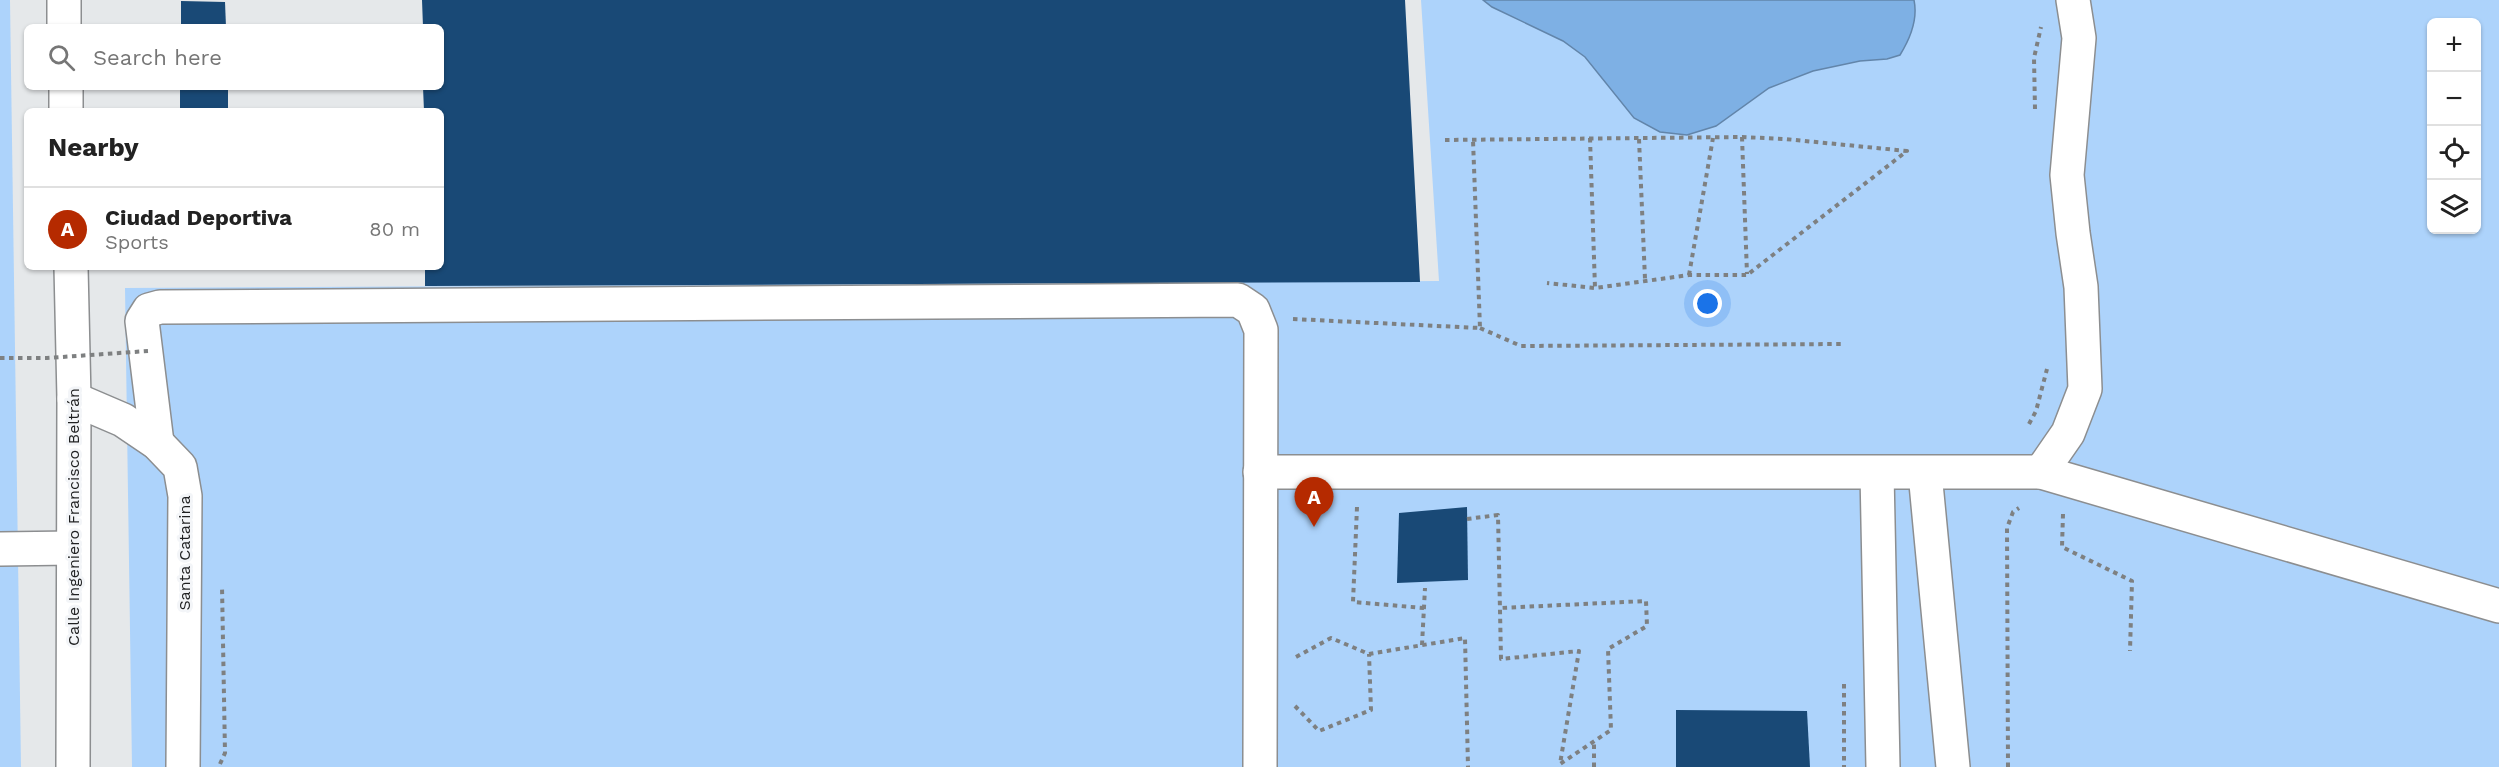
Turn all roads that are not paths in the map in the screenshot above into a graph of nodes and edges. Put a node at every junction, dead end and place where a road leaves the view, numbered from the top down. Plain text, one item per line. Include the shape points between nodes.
1 (64, 0) edge
2 (2073, 0) edge
3 (64, 24) edge
4 (66, 90) edge
5 (66, 108) edge
6 (70, 270) edge
7 (74, 399) junction
8 (158, 443) junction
9 (1260, 472) junction
10 (1925, 472) junction
11 (2041, 472) junction
12 (1877, 473) junction
13 (72, 548) junction
14 (0, 549) edge
15 (2499, 606) edge
16 (73, 767) edge
17 (183, 767) edge
18 (1260, 767) edge
19 (1883, 767) edge
20 (1953, 767) edge

1 - 3 street
2 - 11 street via 2079,38 2067,175 2082,297 2085,389 2068,433
4 - 5 street
6 - 7 street, Calle Ingeniero Francisco Beltrán
7 - 8 street, Santa Catarina via 123,420
7 - 13 street, Calle Ingeniero Francisco Beltrán
8 - 9 street via 142,321 149,310 160,307 1239,300 1253,310 1262,330
8 - 17 street, Santa Catarina via 180,466 185,496
9 - 12 street
9 - 18 street
10 - 11 street
10 - 12 street
10 - 20 street
11 - 15 street
12 - 19 street
13 - 14 street
13 - 16 street, Calle Ingeniero Francisco Beltrán

